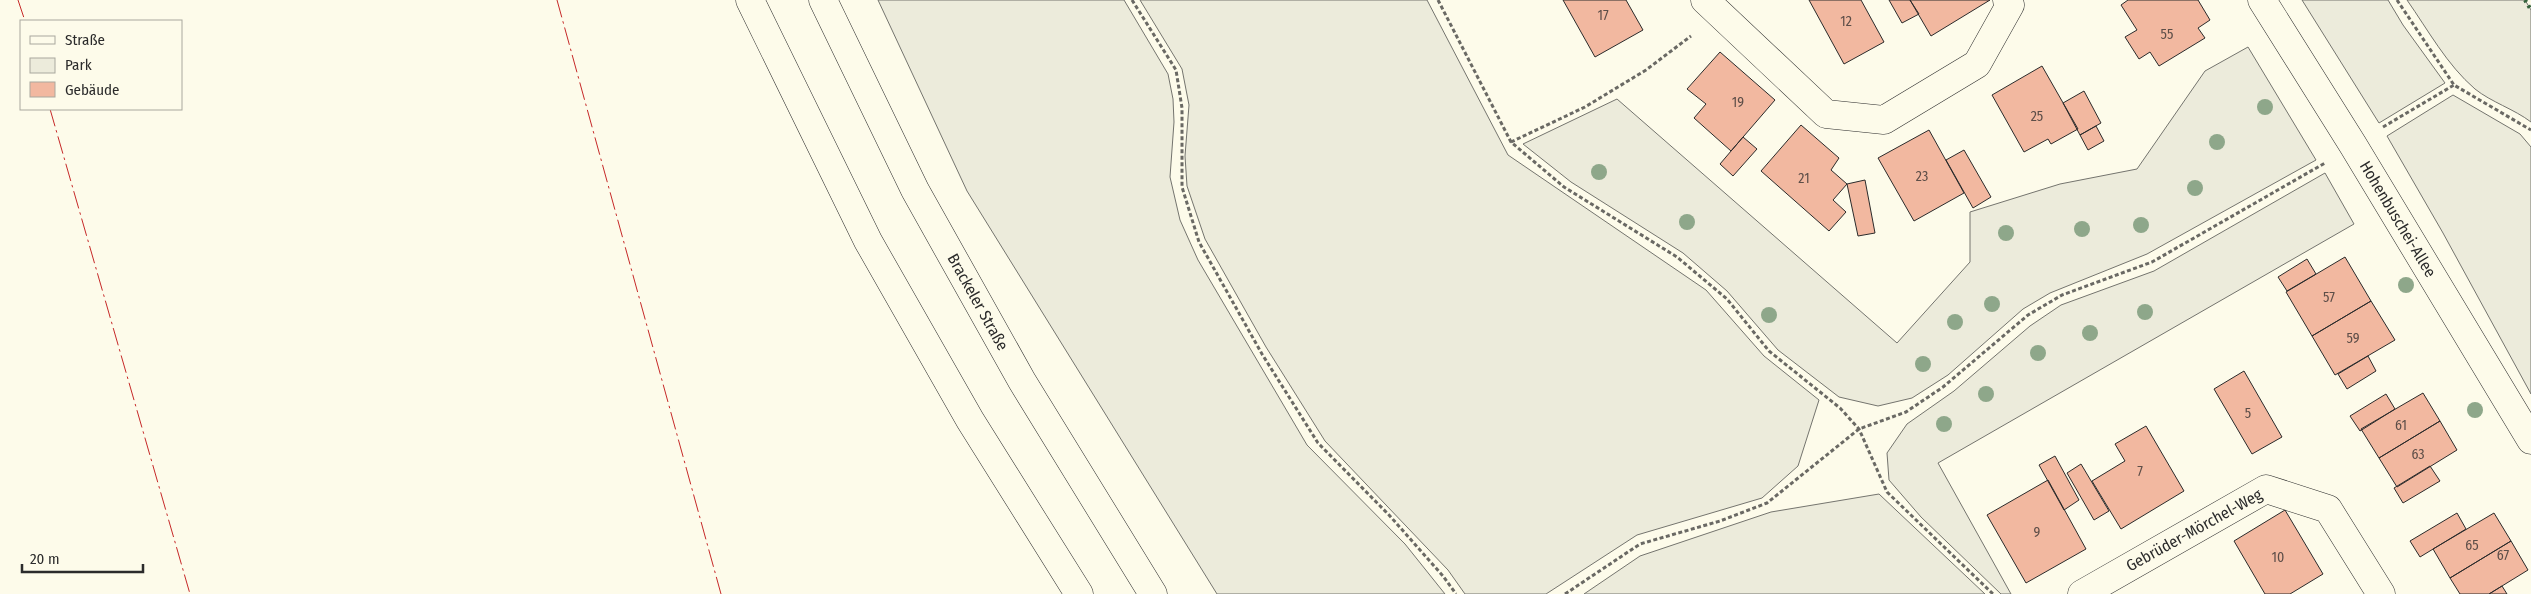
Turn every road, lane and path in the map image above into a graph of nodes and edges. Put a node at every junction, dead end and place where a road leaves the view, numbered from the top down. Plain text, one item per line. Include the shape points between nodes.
1 (750, 0) edge
2 (823, 0) edge
3 (1132, 0) edge
4 (1438, 0) edge
5 (2007, 0) edge
6 (2262, 0) edge
7 (2397, 0) edge
8 (1712, 7) edge
9 (2454, 85) junction
10 (2531, 130) edge
11 (1511, 142) junction
12 (2353, 145) junction
13 (1859, 429) junction
14 (2531, 440) edge
15 (1079, 594) edge
16 (1153, 594) edge
17 (1456, 594) edge
18 (1565, 594) edge
19 (1993, 594) edge
20 (2082, 594) edge
21 (2381, 594) edge

1 - 15 main road via 868,241 970,420
2 - 16 main road, Brackeler Straße via 915,190 1022,381
3 - 17 path via 1176,70 1182,108 1182,187 1199,242 1262,354 1318,443 1395,522
4 - 11 path
5 - 8 main road via 2010,5 1977,64 1884,120 1826,114
6 - 12 main road, Hohenbuschei-Allee
7 - 9 path
8 - 11 path via 1646,70 1584,107
9 - 10 path
9 - 12 path
11 - 13 path via 1564,187 1677,257 1727,299 1769,351 1840,408
12 - 13 path via 2152,262 2062,295 2028,315 1936,392 1906,412
12 - 14 main road, Hohenbuschei-Allee
13 - 18 path via 1767,503 1720,521 1640,544
13 - 19 path via 1887,492
20 - 21 main road, Gebrüder-Mörchel-Weg via 2266,489 2328,509

